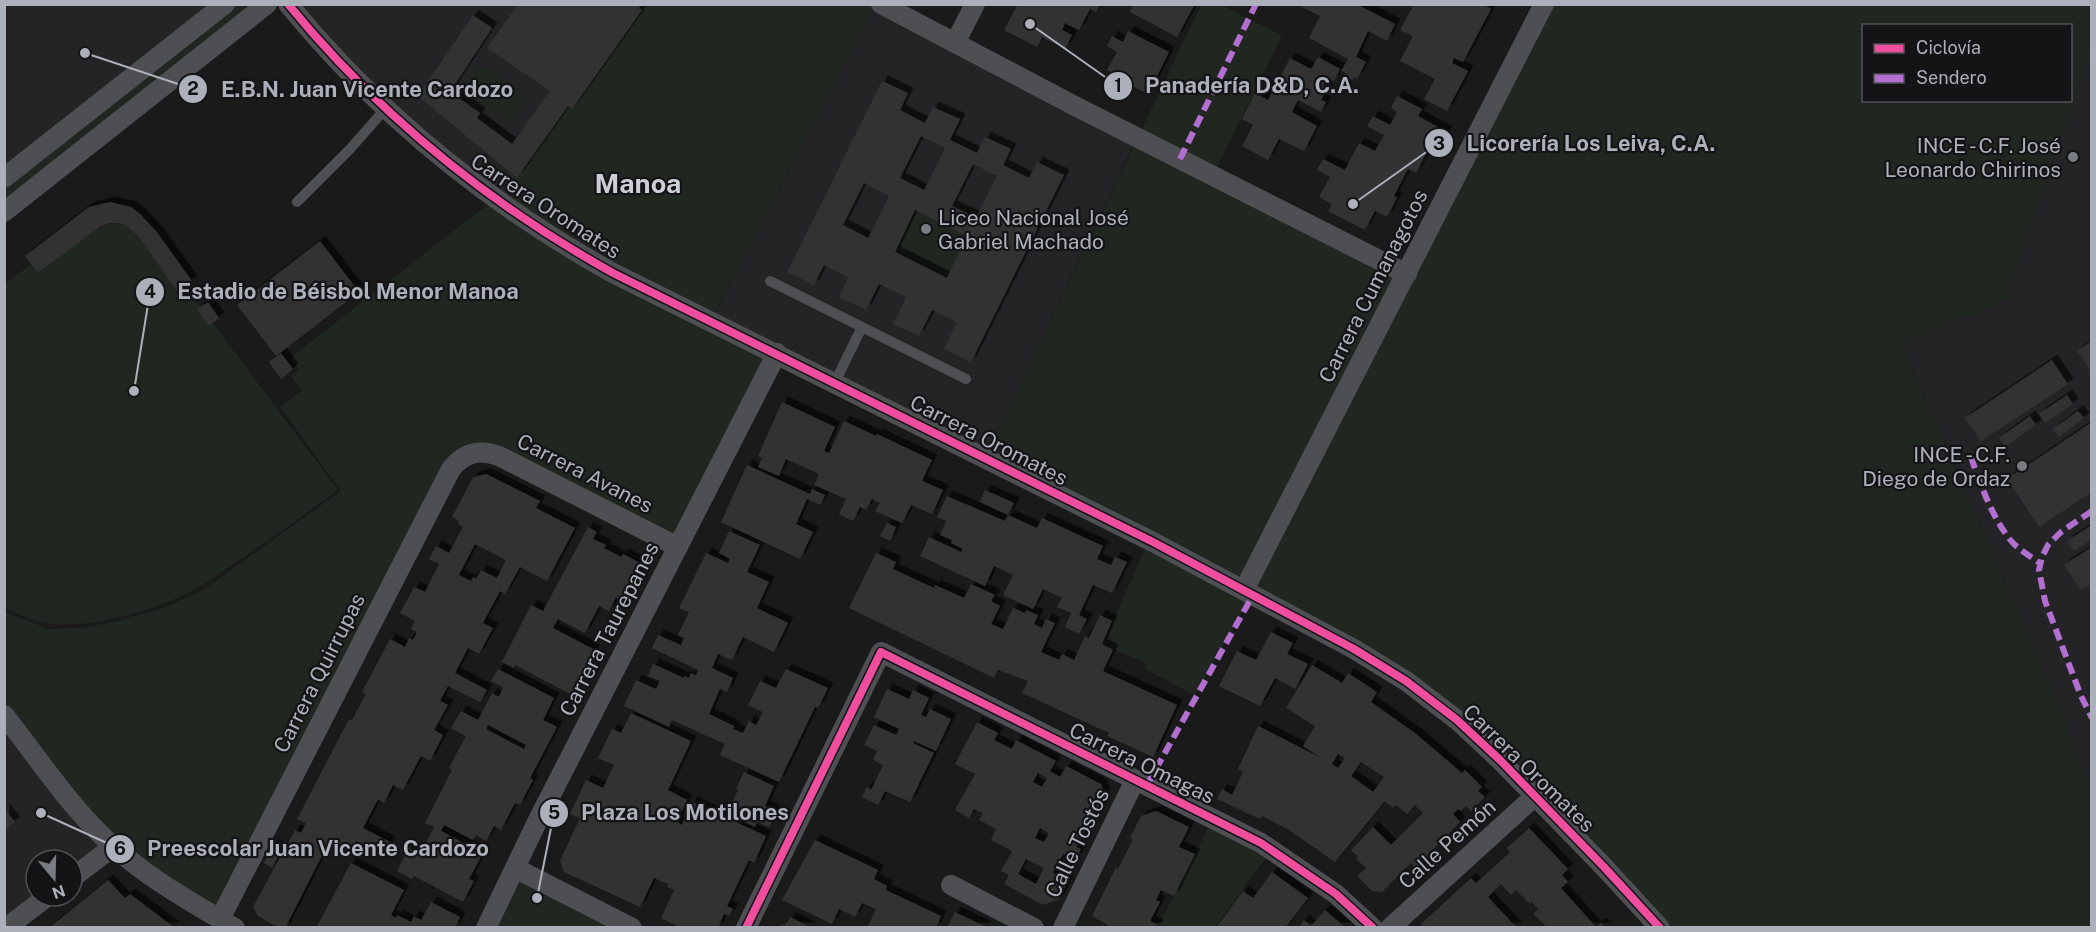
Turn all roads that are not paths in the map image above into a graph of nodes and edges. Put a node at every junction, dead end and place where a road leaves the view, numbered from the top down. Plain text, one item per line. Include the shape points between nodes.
1 (225, 4) edge
2 (267, 4) edge
3 (288, 4) edge
4 (881, 4) edge
5 (975, 4) edge
6 (1544, 4) edge
7 (955, 43) junction
8 (386, 108) junction
9 (5, 176) edge
10 (22, 198) junction
11 (297, 202) dead end
12 (4, 212) edge
13 (1407, 274) junction
14 (770, 281) dead end
15 (862, 327) junction
16 (777, 353) junction
17 (966, 379) dead end
18 (835, 382) junction
19 (466, 454) joint
20 (678, 547) junction
21 (1244, 590) junction
22 (4, 715) edge
23 (1135, 780) junction
24 (1535, 796) junction
25 (113, 847) junction
26 (515, 868) junction
27 (84, 869) edge
28 (951, 885) dead end
29 (32, 908) edge
30 (228, 923) edge
31 (6, 927) edge
32 (486, 927) edge
33 (632, 927) edge
34 (746, 927) edge
35 (1034, 927) edge
36 (1063, 927) edge
37 (1373, 927) edge
38 (1390, 927) edge
39 (1660, 927) edge

1 - 9 street
2 - 10 street
3 - 8 street, Carrera Oromates via 330,54
4 - 7 street
5 - 7 street
6 - 13 street, Carrera Cumanagotos
7 - 13 street
8 - 11 lane
8 - 16 street, Carrera Oromates via 471,180 580,254
9 - 10 street
10 - 12 street
13 - 21 street, Carrera Cumanagotos
14 - 15 lane
15 - 17 lane
15 - 18 lane
16 - 18 street, Carrera Oromates
16 - 20 street, Carrera Taurepanes
18 - 21 street, Carrera Oromates
19 - 20 street, Carrera Avanes via 488,452 500,456
19 - 30 street, Carrera Quirrupas via 451,469
20 - 26 street, Carrera Taurepanes
21 - 24 street, Carrera Oromates via 1406,681 1457,720
22 - 25 street via 85,818
23 - 34 street, Carrera Omagas via 881,652
23 - 36 street, Calle Tostós
23 - 37 street, Carrera Omagas via 1261,843 1336,894
24 - 38 street, Calle Pemón
24 - 39 street, Carrera Oromates
25 - 27 street
25 - 30 street
26 - 32 street, Carrera Taurepanes
26 - 33 street
28 - 35 street
29 - 31 street

